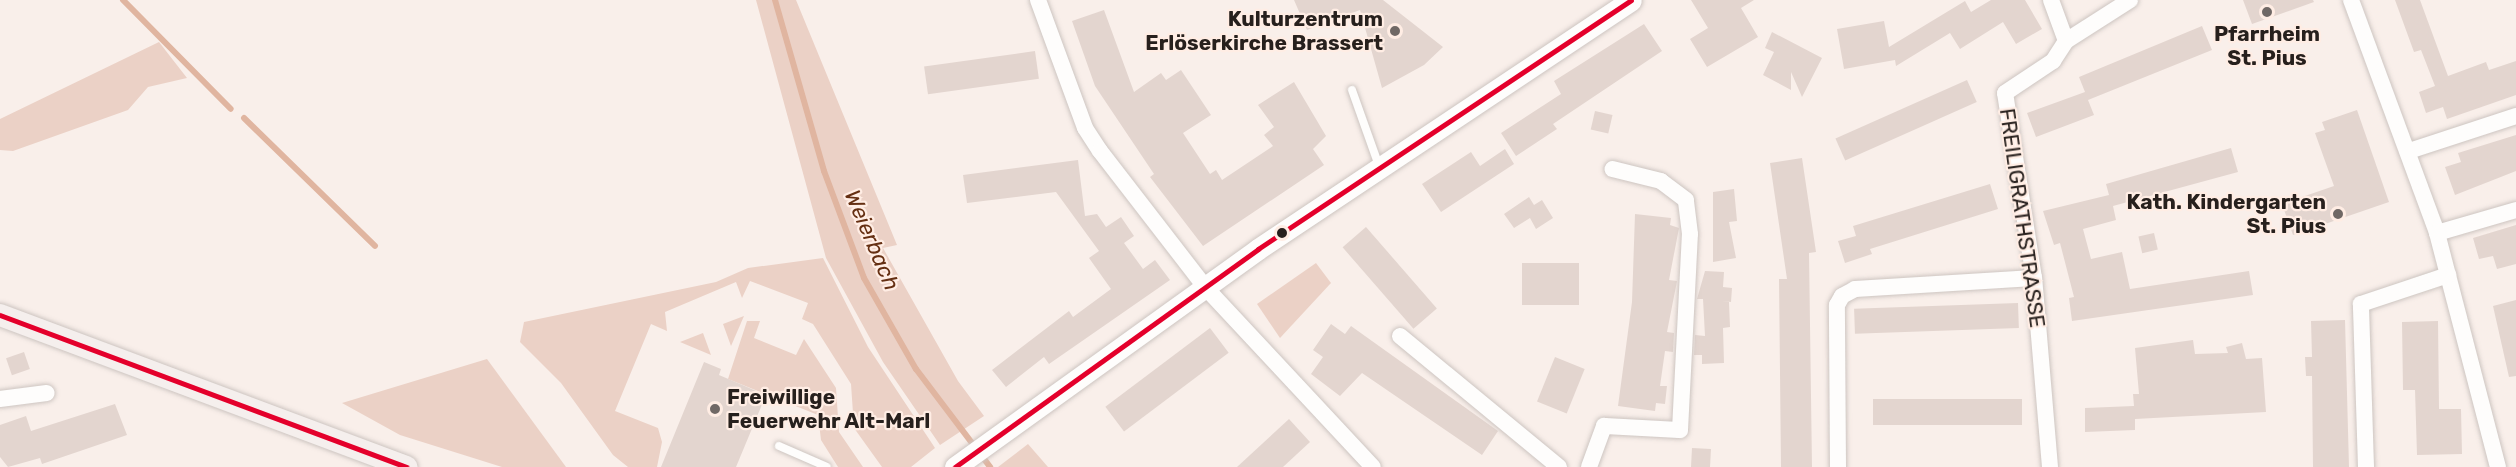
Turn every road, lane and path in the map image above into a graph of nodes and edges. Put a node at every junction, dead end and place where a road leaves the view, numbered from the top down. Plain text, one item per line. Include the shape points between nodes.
1 (1038, 0) edge
2 (1630, 0) edge
3 (2051, 0) edge
4 (2130, 0) edge
5 (2351, 0) edge
6 (2066, 41) junction
7 (1352, 90) dead end
8 (2516, 116) edge
9 (2409, 151) junction
10 (1379, 166) junction
11 (1612, 169) dead end
12 (2516, 210) edge
13 (2437, 234) junction
14 (2448, 275) junction
15 (2034, 278) junction
16 (1205, 287) junction
17 (0, 315) edge
18 (1400, 336) dead end
19 (47, 393) dead end
20 (0, 399) edge
21 (779, 446) dead end
22 (959, 464) edge
23 (406, 467) edge
24 (827, 467) edge
25 (1372, 467) edge
26 (1559, 467) edge
27 (1589, 467) edge
28 (1838, 467) edge
29 (2050, 467) edge
30 (2366, 467) edge
31 (2498, 467) edge

1 - 16 street via 1085,128
2 - 10 street
3 - 6 street
4 - 6 street
5 - 9 street
6 - 15 street, FREILIGRATHSTRASSE via 2053,61 2004,93
7 - 10 lane
8 - 9 street
9 - 13 street
10 - 16 street
11 - 27 street via 1661,181 1686,200 1690,234 1680,430 1604,426
12 - 13 street
13 - 14 street
14 - 30 street via 2361,304
14 - 31 street
15 - 28 street via 1855,289 1842,296 1837,305
15 - 29 street, FREILIGRATHSTRASSE
16 - 22 street
16 - 25 street
17 - 23 main road
18 - 26 street
19 - 20 street
21 - 24 lane

